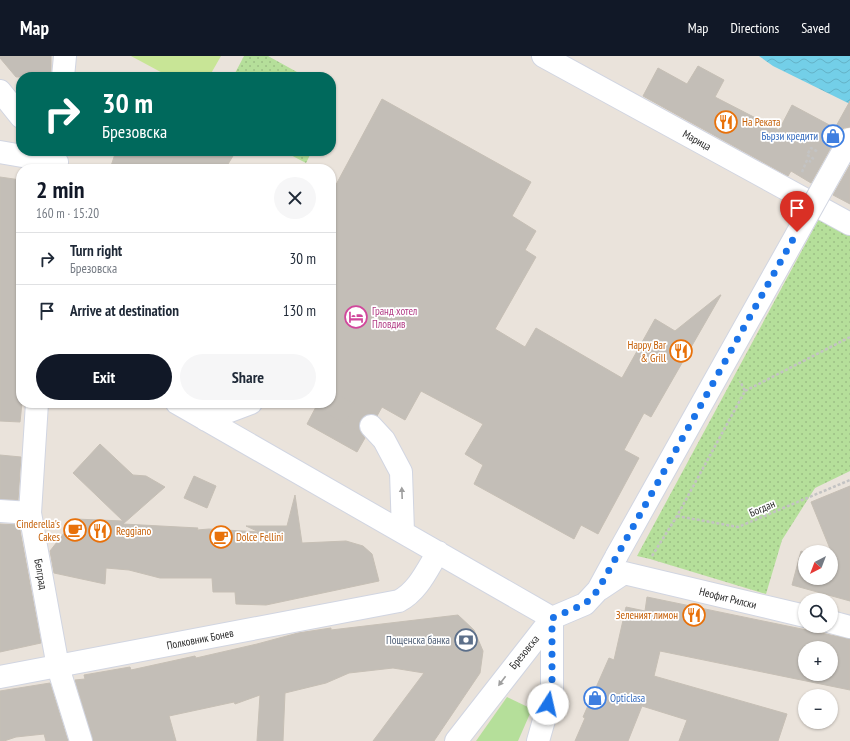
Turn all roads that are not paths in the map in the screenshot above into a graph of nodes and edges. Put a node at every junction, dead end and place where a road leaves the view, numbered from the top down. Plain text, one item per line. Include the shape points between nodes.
1 (65, 56) edge
2 (543, 56) edge
3 (63, 72) edge
4 (0, 91) edge
5 (16, 111) edge
6 (850, 139) edge
7 (0, 152) edge
8 (16, 154) edge
9 (37, 156) edge
10 (55, 158) edge
11 (850, 224) edge
12 (37, 408) edge
13 (186, 408) edge
14 (238, 408) edge
15 (206, 420) junction
16 (371, 426) tunnel mouth
17 (0, 510) edge
18 (30, 513) junction
19 (403, 532) junction
20 (438, 552) junction
21 (598, 590) junction
22 (798, 614) edge
23 (552, 618) junction
24 (838, 624) edge
25 (850, 627) edge
26 (58, 667) junction
27 (0, 677) edge
28 (81, 741) edge
29 (456, 741) edge
30 (538, 741) edge

1 - 3 street
2 - 11 street, Марица
4 - 5 street
6 - 21 street, Брезовска, bridge
7 - 8 street
9 - 10 street
12 - 18 street, Белград
13 - 15 street
14 - 15 street
15 - 19 street
19 -> 16 street via 401,472 384,440
17 - 18 street
18 - 26 street, Белград
19 - 20 street
20 - 23 street
20 - 26 street, Полковник Бонев via 416,587 406,598 399,601
21 - 22 street, Неофит Рилски via 624,573
21 - 23 street, Брезовска via 585,604
23 -> 29 street, Брезовска
23 - 30 street via 552,692
24 - 25 street
26 - 27 street, Полковник Бонев
26 - 28 street, Белград

